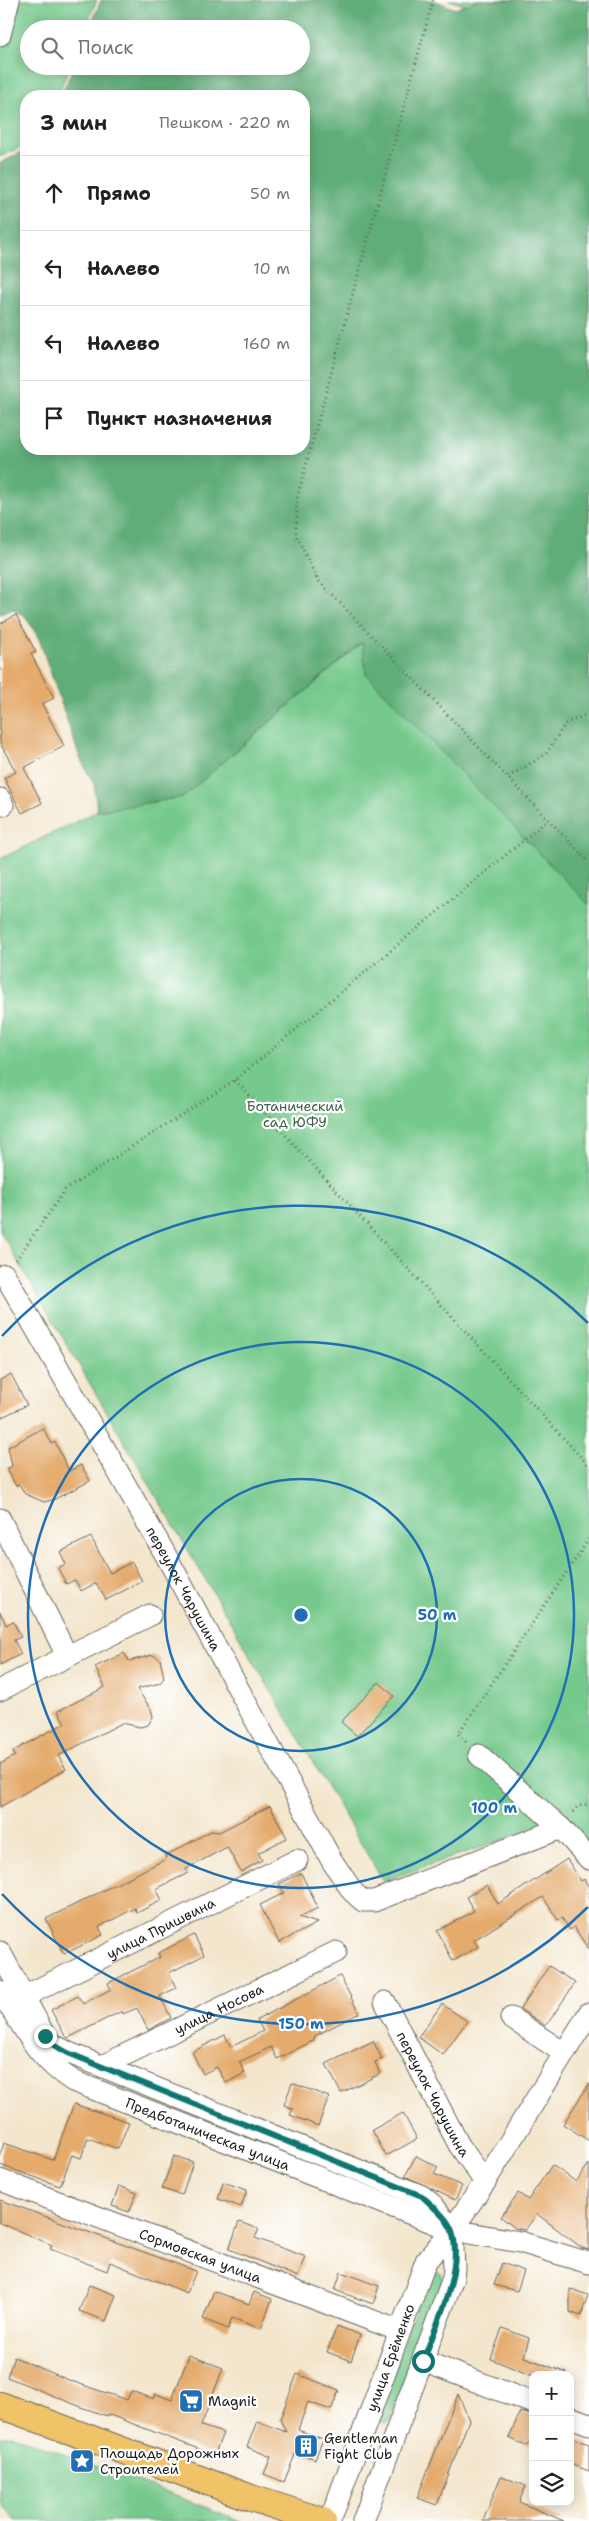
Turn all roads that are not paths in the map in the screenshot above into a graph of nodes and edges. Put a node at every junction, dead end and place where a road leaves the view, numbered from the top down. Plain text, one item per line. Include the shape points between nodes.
1 (9, 0) edge
2 (0, 35) edge
3 (5, 1275) road end
4 (0, 1519) edge
5 (150, 1614) dead end
6 (67, 1656) junction
7 (0, 1690) edge
8 (479, 1755) road end
9 (560, 1828) junction
10 (589, 1859) edge
11 (297, 1860) dead end
12 (0, 1952) edge
13 (336, 1952) dead end
14 (0, 1992) edge
15 (23, 1997) junction
16 (385, 2002) dead end
17 (589, 2013) edge
18 (511, 2018) dead end
19 (564, 2054) junction
20 (102, 2066) junction
21 (0, 2180) edge
22 (485, 2182) junction
23 (452, 2230) junction
24 (589, 2263) edge
25 (400, 2331) junction
26 (423, 2361) junction
27 (529, 2401) edge
28 (0, 2405) edge
29 (574, 2418) edge
30 (0, 2420) edge
31 (589, 2424) edge
32 (88, 2438) junction
33 (250, 2498) junction
34 (269, 2521) edge
35 (323, 2521) edge
36 (330, 2521) edge
37 (364, 2521) edge

1 - 2 street
3 - 9 street, переулок Чарушина via 164,1552 332,1860 353,1892 363,1901 374,1901
4 - 6 street
5 - 6 street
6 - 7 street
8 - 9 street
9 - 10 street
11 - 15 street, улица Пришвина
12 - 15 street, Предботаническая улица
13 - 20 street, улица Носова
14 - 23 street, Предботаническая улица via 32,2044 72,2081
15 - 20 street, Предботаническая улица via 52,2044
16 - 22 street, переулок Чарушина via 459,2145
17 - 19 street, улица Ерёменко
18 - 19 street
19 - 22 street, улица Ерёменко
20 - 23 street, Предботаническая улица via 422,2196
21 - 25 street, Сормовская улица
22 - 23 street, улица Ерёменко
23 - 24 street, Предботаническая улица via 520,2242
23 - 25 street, улица Ерёменко via 426,2261
23 - 26 street via 452,2278
25 - 36 street, улица Ерёменко
26 - 27 street
26 - 37 street
28 - 32 main road
29 - 31 street
30 - 32 main road via 12,2421 75,2443
32 - 33 main road
33 - 34 main road
33 - 35 main road

